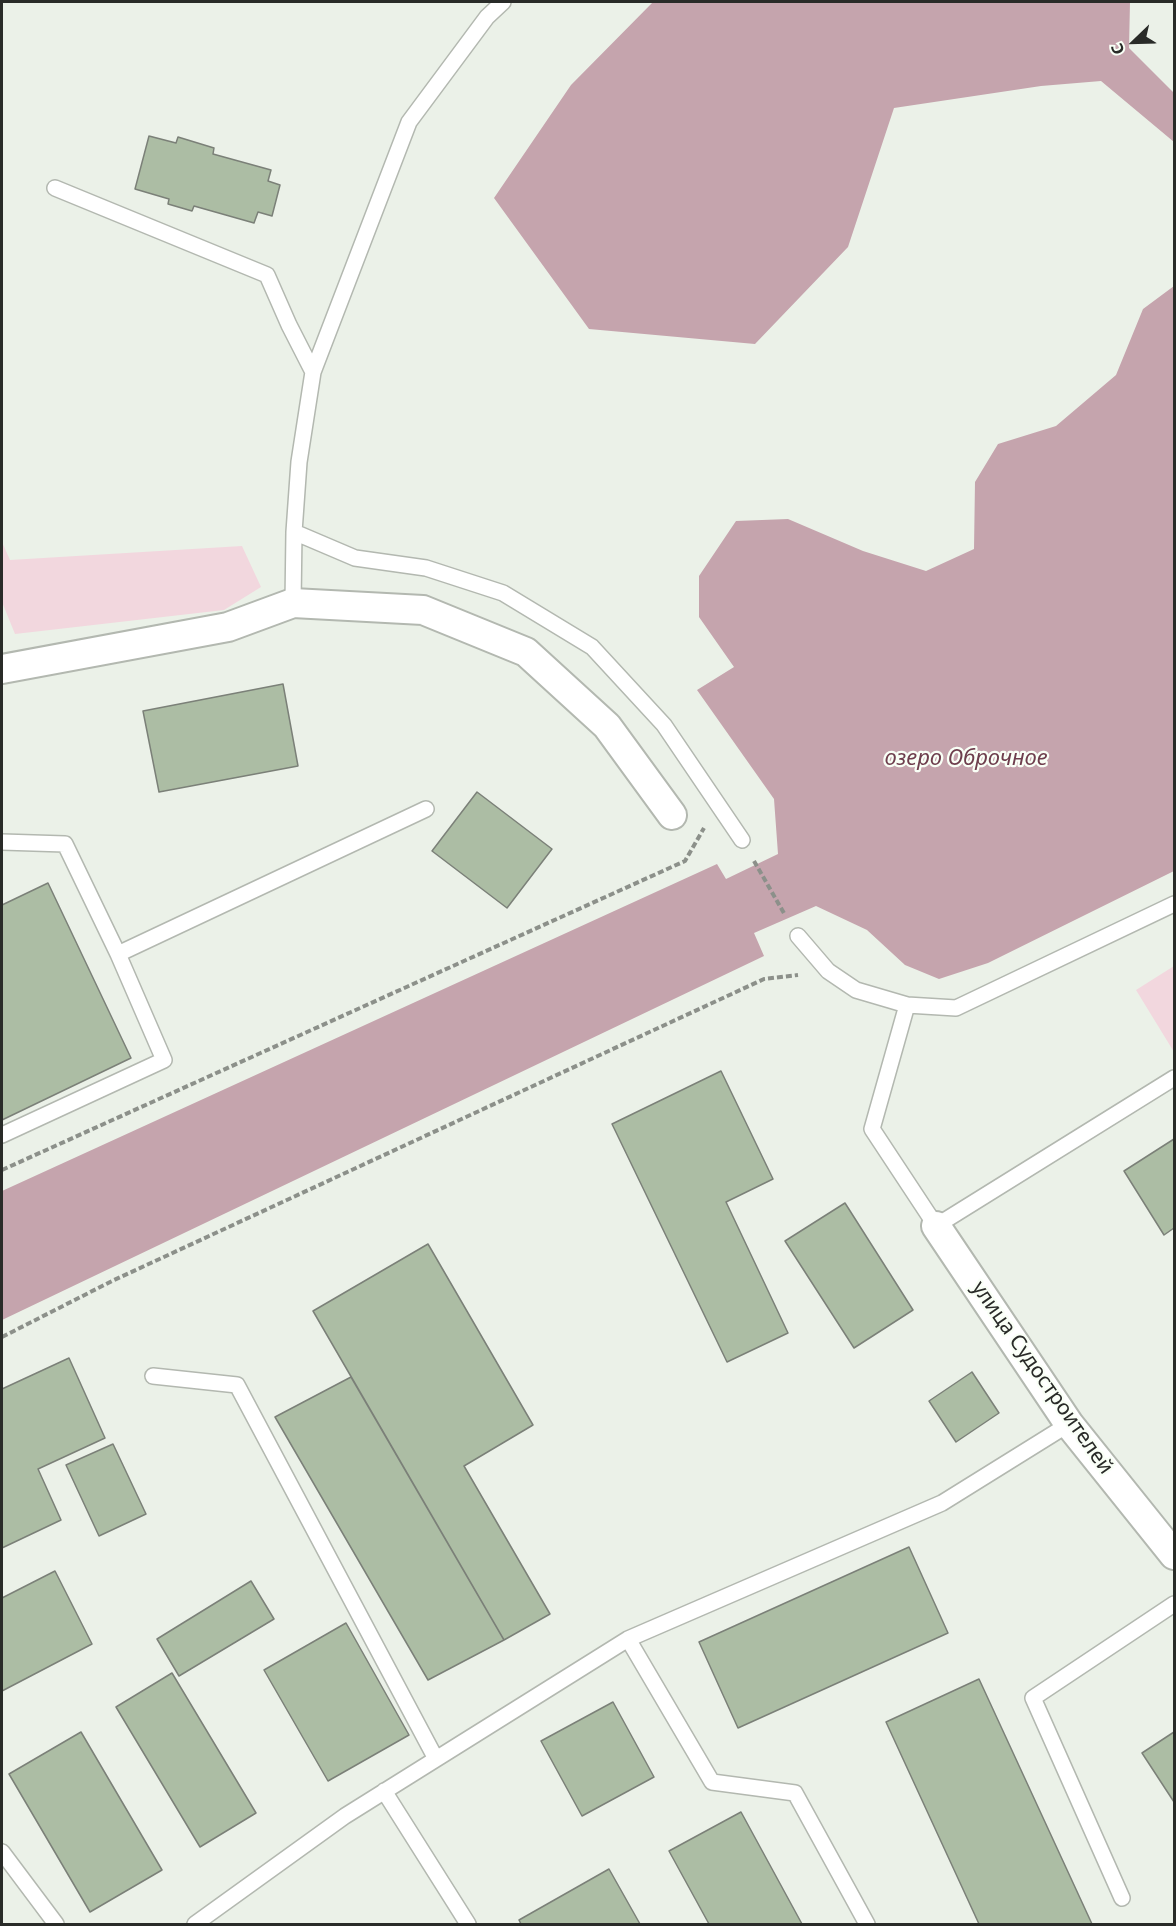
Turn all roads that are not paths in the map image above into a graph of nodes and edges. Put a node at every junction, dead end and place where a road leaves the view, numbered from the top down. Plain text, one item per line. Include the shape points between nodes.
1 (503, 2) edge
2 (55, 188) dead end
3 (313, 372) junction
4 (294, 532) junction
5 (293, 603) junction
6 (2, 669) edge
7 (426, 809) dead end
8 (672, 814) dead end
9 (2, 842) edge
10 (746, 847) road end
11 (1174, 904) edge
12 (794, 929) road end
13 (118, 954) junction
14 (907, 1005) junction
15 (1174, 1078) edge
16 (2, 1136) edge
17 (936, 1226) junction
18 (153, 1376) dead end
19 (1069, 1424) junction
20 (1174, 1555) edge
21 (1174, 1604) edge
22 (628, 1639) junction
23 (436, 1759) junction
24 (384, 1791) junction
25 (2, 1852) edge
26 (1122, 1898) dead end
27 (56, 1924) edge
28 (195, 1924) edge
29 (468, 1924) edge
30 (867, 1924) edge

1 - 3 lane via 410,122
2 - 3 lane via 267,275
3 - 4 lane via 299,462
4 - 5 lane
4 - 10 lane via 355,558 426,568 503,593 592,647 664,725
5 - 6 street via 228,627
5 - 8 street via 423,610 526,652 607,726
7 - 13 lane
9 - 13 lane via 65,844
11 - 14 lane via 956,1008
12 - 14 lane via 828,971 856,990
13 - 16 lane via 164,1060
14 - 17 lane via 872,1130
15 - 17 lane
17 - 19 street, улица Судостроителей
18 - 23 lane via 237,1385
19 - 20 street, улица Судостроителей
19 - 22 lane via 942,1503
21 - 26 lane via 1033,1698
22 - 23 lane
22 - 30 lane via 712,1782 795,1793
23 - 24 lane
24 - 28 lane
24 - 29 lane
25 - 27 lane

